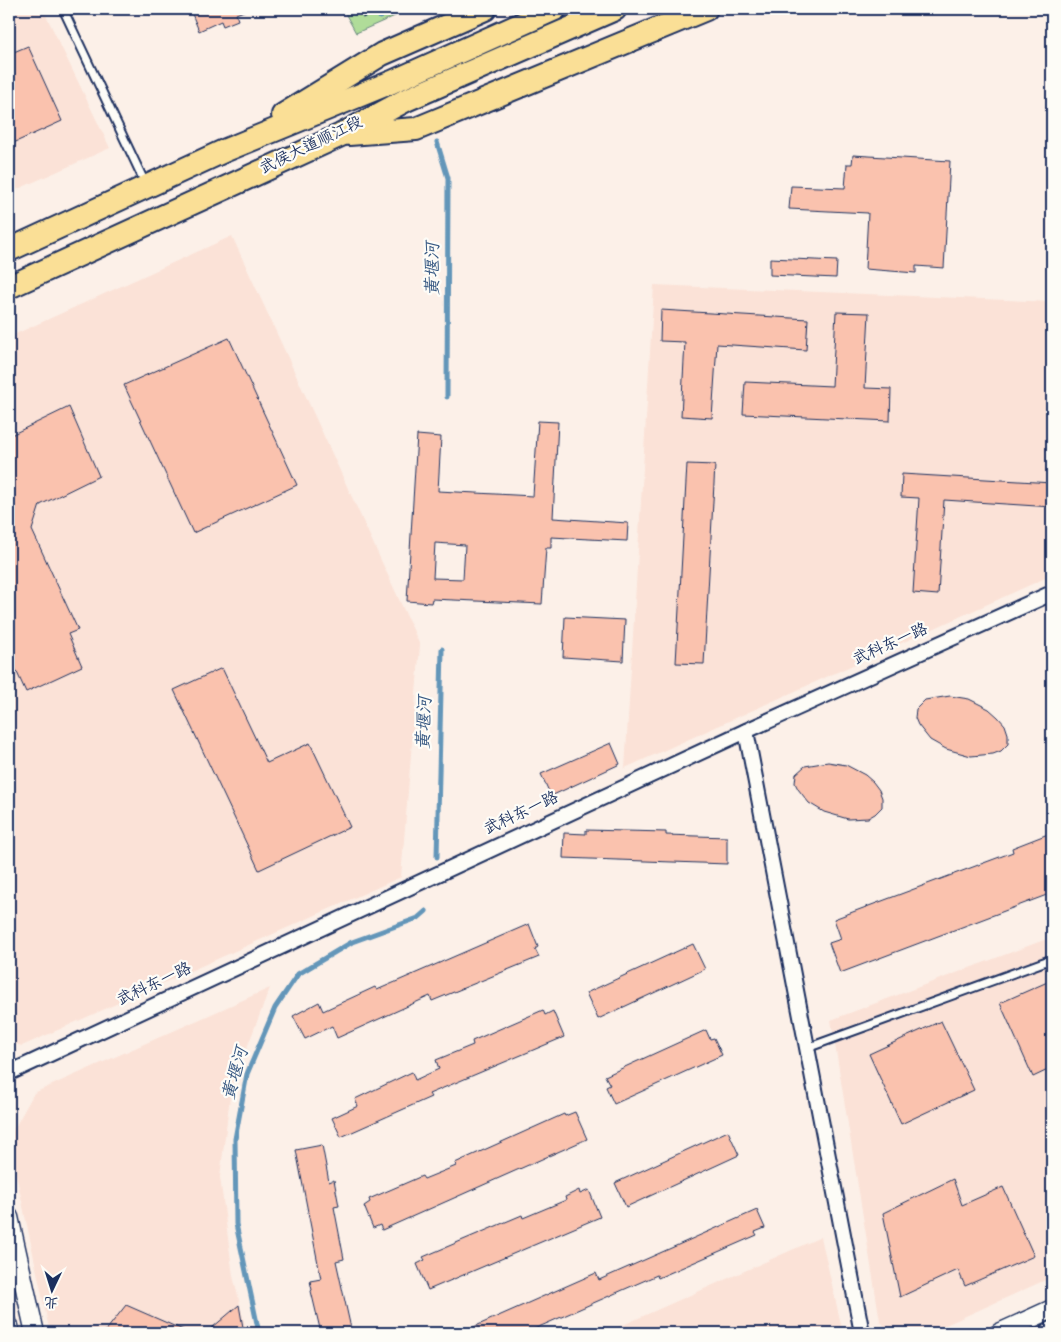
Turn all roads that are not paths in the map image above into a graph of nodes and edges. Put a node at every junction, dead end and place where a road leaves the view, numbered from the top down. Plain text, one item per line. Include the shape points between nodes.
1 (63, 9) edge
2 (485, 9) edge
3 (555, 9) edge
4 (615, 9) edge
5 (706, 9) edge
6 (341, 134) junction
7 (226, 150) junction
8 (146, 187) junction
9 (9, 250) edge
10 (9, 287) edge
11 (1052, 593) edge
12 (746, 731) junction
13 (1052, 958) edge
14 (807, 1048) junction
15 (9, 1073) edge
16 (9, 1217) edge
17 (1052, 1309) edge
18 (9, 1326) edge
19 (1052, 1331) edge
20 (10, 1333) edge
21 (35, 1333) edge
22 (862, 1333) edge
23 (999, 1333) edge
24 (1048, 1333) edge

1 - 8 lane
2 - 7 main road via 382,54
3 - 7 main road, 武侯大道顺江段 via 392,82
4 - 6 main road, 武侯大道顺江段 via 406,100
5 - 6 main road via 416,129
6 - 10 main road, 武侯大道顺江段
7 - 8 main road, 武侯大道顺江段
8 - 9 main road, 武侯大道顺江段
11 - 12 street, 武科东一路
12 - 14 street
12 - 15 street, 武科东一路
13 - 14 lane
14 - 22 street
16 - 21 street
17 - 23 street
18 - 20 street
19 - 24 street

